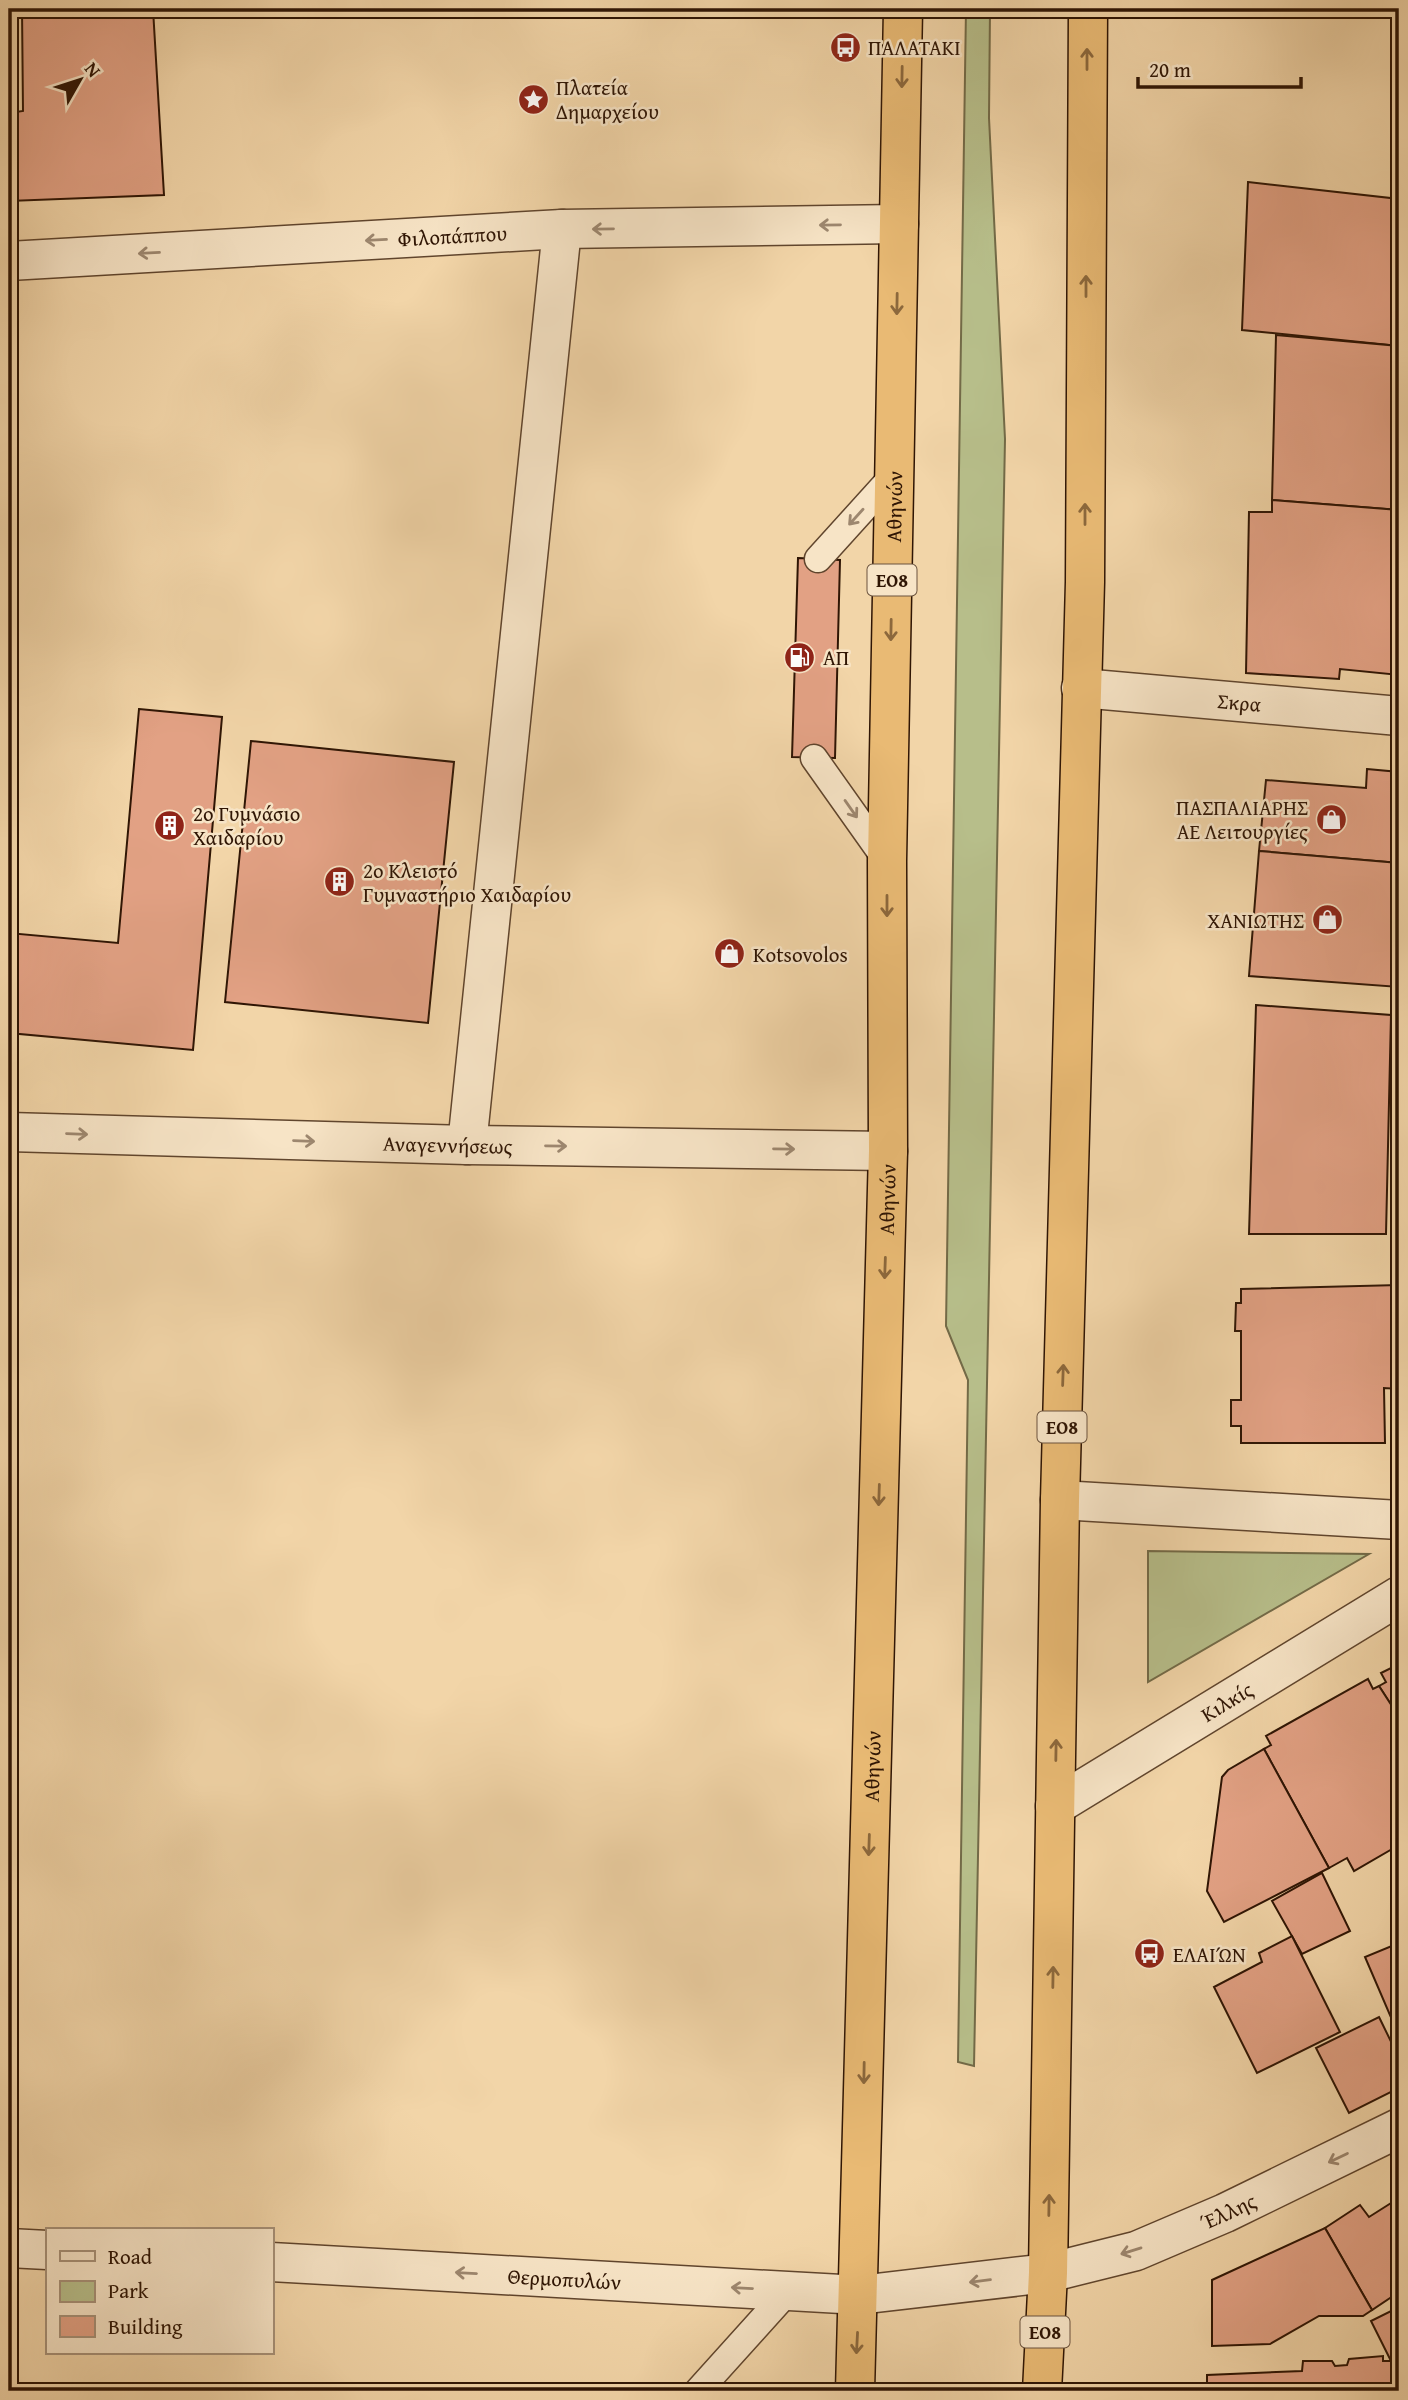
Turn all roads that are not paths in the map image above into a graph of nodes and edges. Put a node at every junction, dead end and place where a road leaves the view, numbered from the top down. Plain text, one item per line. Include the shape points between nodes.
1 (903, 9) edge
2 (1087, 9) edge
3 (899, 224) junction
4 (562, 229) junction
5 (9, 261) edge
6 (894, 475) junction
7 (818, 559) dead end
8 (1081, 688) junction
9 (1399, 716) edge
10 (814, 758) dead end
11 (887, 861) junction
12 (9, 1132) edge
13 (467, 1145) junction
14 (888, 1151) junction
15 (1060, 1500) junction
16 (1399, 1520) edge
17 (1399, 1596) edge
18 (1055, 1806) junction
19 (1399, 2128) edge
20 (9, 2248) edge
21 (46, 2250) edge
22 (273, 2262) edge
23 (1048, 2273) junction
24 (789, 2290) junction
25 (859, 2295) junction
26 (698, 2391) edge
27 (855, 2391) edge
28 (1042, 2391) edge

1 -> 3 highway, Αθηνών / ΕΟ8
8 -> 2 highway, ΕΟ8
3 -> 4 street, Φιλοπάππου
3 -> 6 highway, Αθηνών / ΕΟ8
4 -> 5 street, Φιλοπάππου
4 - 13 street
6 -> 7 lane
6 -> 11 highway, Αθηνών / ΕΟ8
8 - 9 street, Σκρα
15 -> 8 highway, ΕΟ8
10 -> 11 lane
11 -> 14 highway, Αθηνών / ΕΟ8
12 -> 13 street, Αναγεννήσεως
13 -> 14 street, Αναγεννήσεως
14 -> 25 highway, Αθηνών / ΕΟ8
15 - 16 street
18 -> 15 highway, ΕΟ8
17 - 18 street, Κιλκίς
23 -> 18 highway, ΕΟ8
19 -> 23 street, Έλλης via 1136,2251
20 - 21 street
24 -> 22 street, Θερμοπυλών
23 -> 25 street, Έλλης
23 - 28 highway, ΕΟ8
24 - 25 street, Θερμοπυλών
24 - 26 lane
25 -> 27 highway, Αθηνών / ΕΟ8

